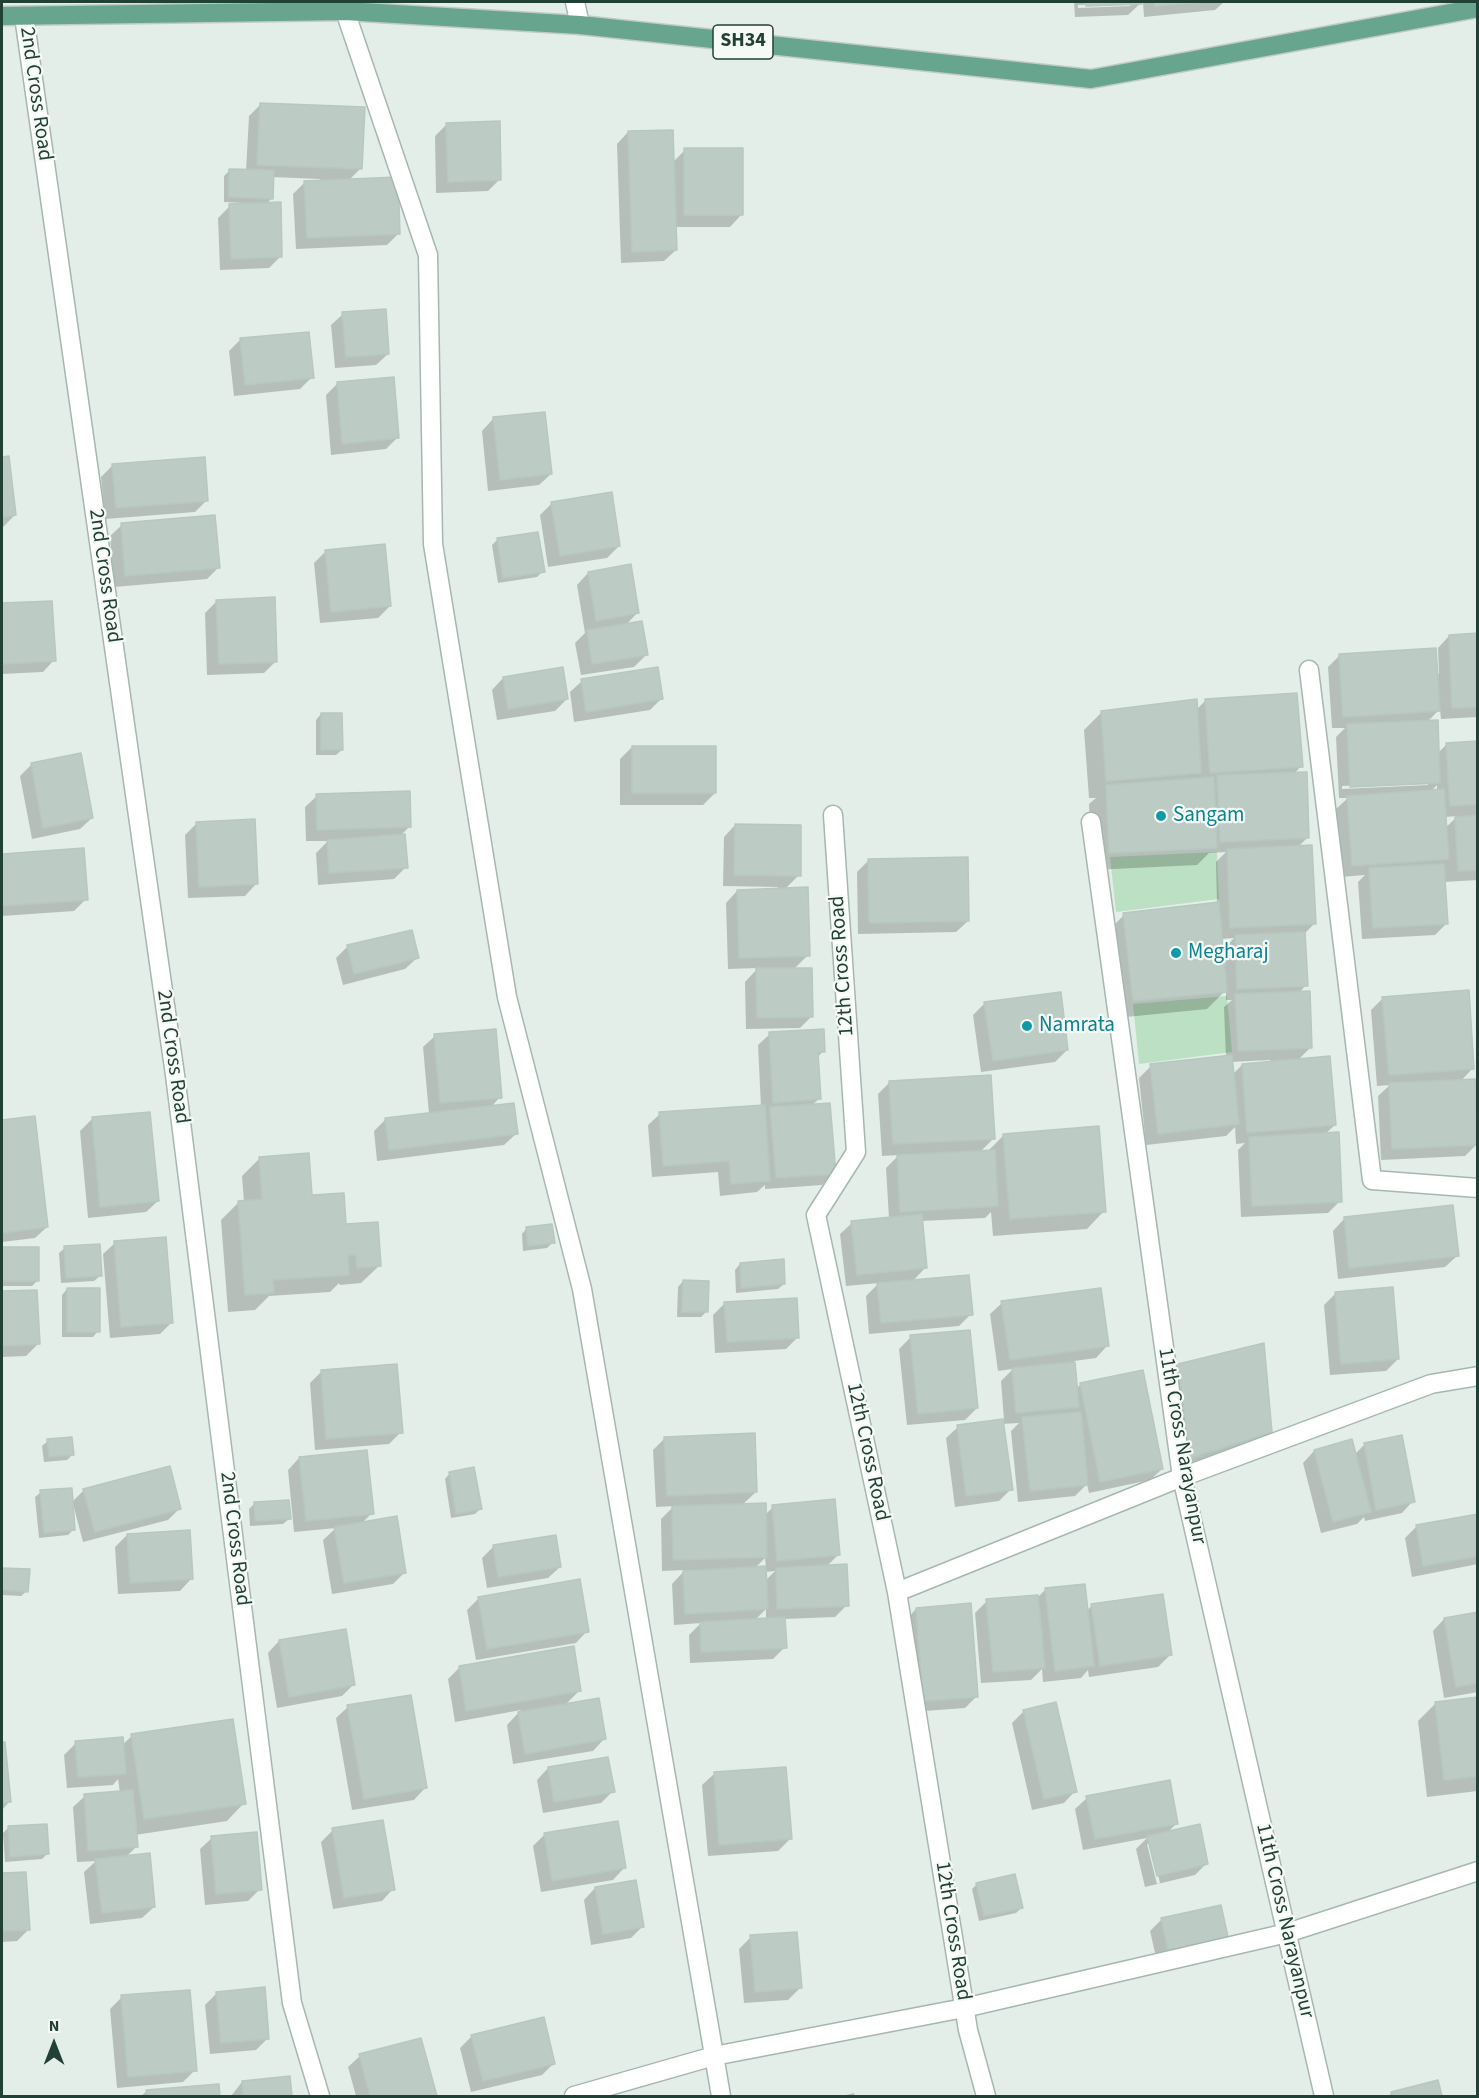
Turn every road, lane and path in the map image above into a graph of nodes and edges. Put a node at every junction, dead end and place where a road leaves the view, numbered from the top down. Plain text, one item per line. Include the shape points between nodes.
1 (575, 2) edge
2 (1478, 8) edge
3 (345, 12) junction
4 (2, 16) edge
5 (24, 16) junction
6 (580, 25) junction
7 (1309, 670) dead end
8 (833, 815) dead end
9 (1092, 822) dead end
10 (1478, 1188) edge
11 (1478, 1377) edge
12 (1182, 1477) junction
13 (897, 1592) junction
14 (1478, 1871) edge
15 (1287, 1933) junction
16 (964, 2008) junction
17 (714, 2056) junction
18 (320, 2097) edge
19 (574, 2097) edge
20 (721, 2097) edge
21 (986, 2097) edge
22 (1324, 2097) edge

1 - 6 street
2 - 6 main road, SH34 via 1091,79
3 - 5 main road, SH34
3 - 6 main road, SH34
3 - 17 street via 428,255 433,544 507,997 582,1289
4 - 5 main road, SH34
5 - 18 street, 2nd Cross Road via 175,1075 292,2003
7 - 10 street via 1372,1180
8 - 13 street, 12th Cross Road via 856,1152 816,1215
9 - 12 street, 11th Cross Narayanpur
11 - 12 street via 1431,1384
12 - 13 street
12 - 15 street, 11th Cross Narayanpur
13 - 16 street, 12th Cross Road
14 - 15 street
15 - 16 street
15 - 22 street, 11th Cross Narayanpur
16 - 17 street
16 - 21 street, 12th Cross Road
17 - 19 street
17 - 20 street

